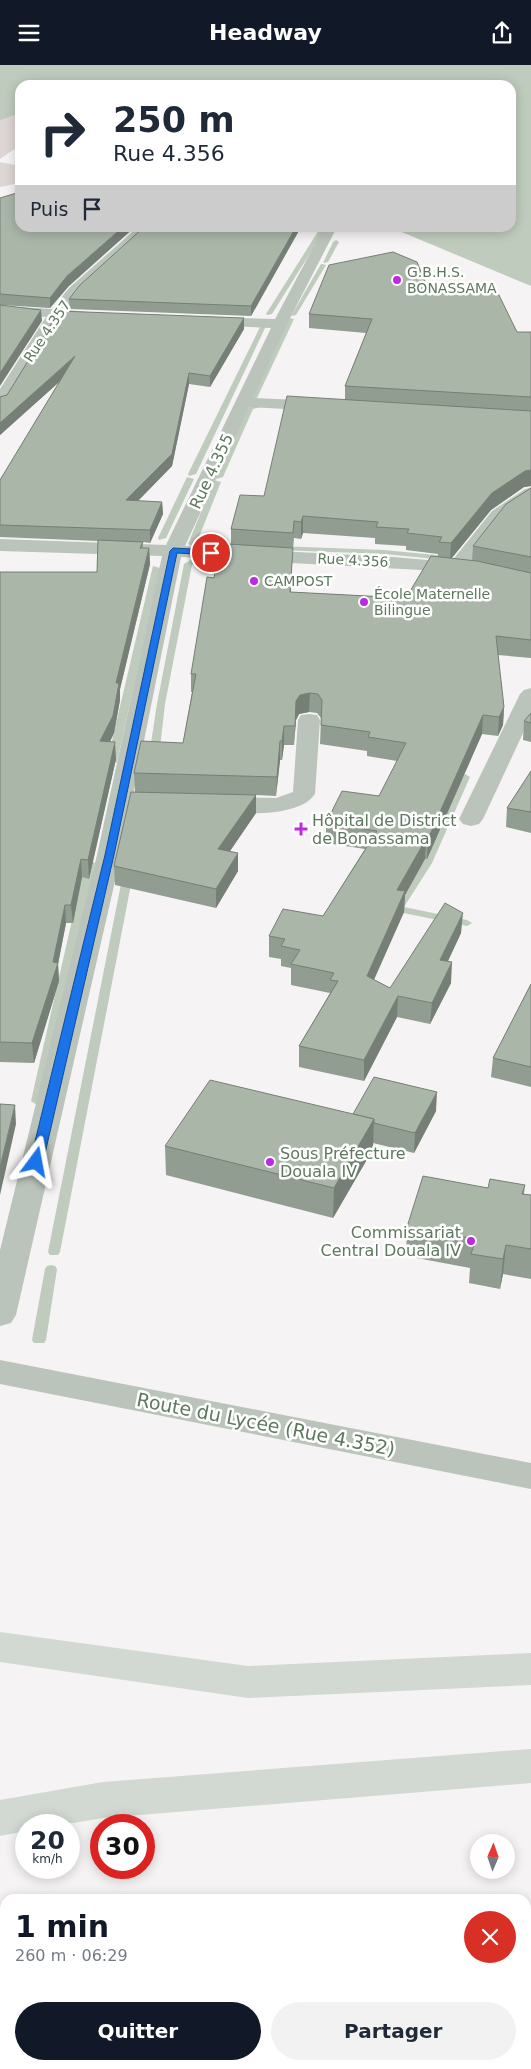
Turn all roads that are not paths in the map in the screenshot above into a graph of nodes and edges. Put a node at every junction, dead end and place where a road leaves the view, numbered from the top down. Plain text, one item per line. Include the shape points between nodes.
1 (140, 232) edge
2 (329, 232) edge
3 (0, 309) edge
4 (55, 315) junction
5 (104, 317) edge
6 (192, 320) edge
7 (280, 324) junction
8 (0, 402) edge
9 (242, 402) junction
10 (338, 407) edge
11 (531, 493) edge
12 (0, 545) edge
13 (173, 551) junction
14 (456, 568) junction
15 (531, 583) edge
16 (531, 694) edge
17 (309, 720) dead end
18 (197, 803) edge
19 (471, 819) dead end
20 (0, 1315) edge
21 (0, 1372) edge
22 (531, 1476) edge
23 (0, 1647) edge
24 (531, 1669) edge
25 (531, 1766) edge
26 (0, 1818) edge

1 - 4 street, Rue 4.357 via 74,291
2 - 7 street, Rue 4.355
3 - 4 street
4 - 5 street
4 - 8 street, Rue 4.357
6 - 7 street
7 - 9 street, Rue 4.355
9 - 10 street
9 - 13 street, Rue 4.355
11 - 14 street via 498,515
12 - 13 street, Rue 4.356
13 - 14 street, Rue 4.356
13 - 20 street, Rue 4.355 via 130,801
14 - 15 street, Rue 4.356
16 - 19 street
17 - 18 street via 304,794 300,799 282,805
21 - 22 street, Route du Lycée (Rue 4.352)
23 - 24 highway via 248,1682
25 - 26 highway via 103,1800

